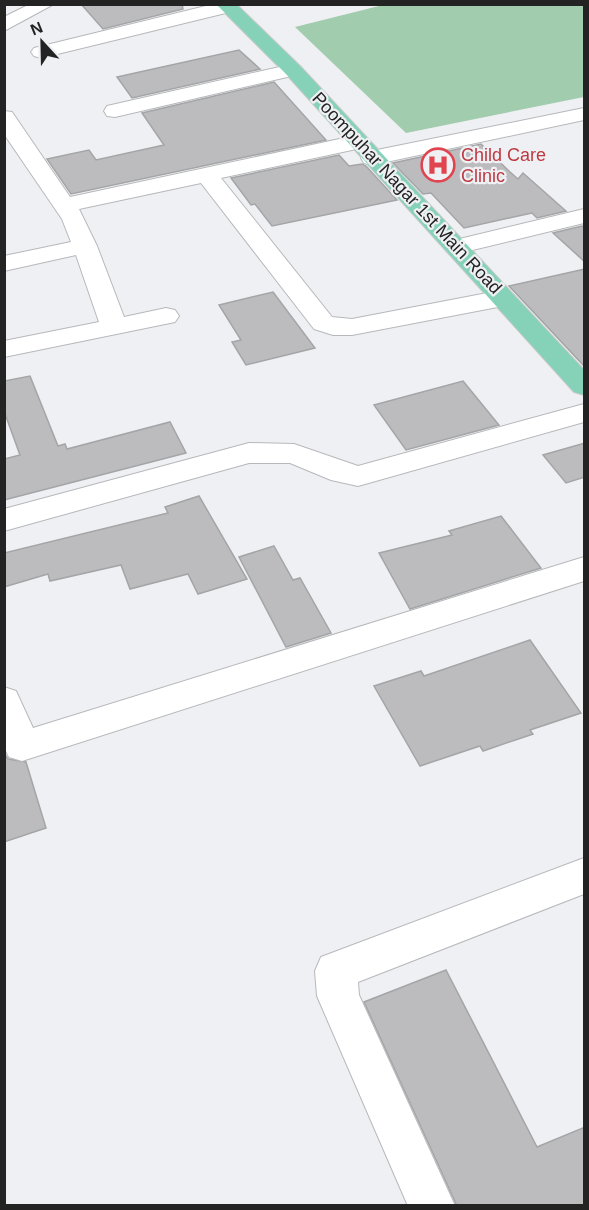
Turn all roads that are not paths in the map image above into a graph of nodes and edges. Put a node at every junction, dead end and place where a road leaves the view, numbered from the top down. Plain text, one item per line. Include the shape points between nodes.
1 (45, 4) edge
2 (226, 6) edge
3 (4, 25) edge
4 (41, 52) dead end
5 (293, 70) junction
6 (115, 111) dead end
7 (585, 114) edge
8 (4, 117) edge
9 (365, 150) junction
10 (206, 174) junction
11 (64, 205) junction
12 (585, 216) edge
13 (85, 246) junction
14 (456, 247) junction
15 (4, 264) edge
16 (503, 298) junction
17 (166, 316) dead end
18 (114, 326) junction
19 (4, 349) edge
20 (582, 381) edge
21 (585, 413) edge
22 (4, 520) edge
23 (585, 569) edge
24 (4, 701) edge
25 (585, 876) edge
26 (432, 1206) edge

1 - 3 street
2 - 4 street
2 - 5 main road, Poompuhar Nagar 1st Main Road
5 - 6 street
5 - 9 main road, Poompuhar Nagar 1st Main Road
7 - 9 street
8 - 11 street
9 - 10 street
9 - 14 main road, Poompuhar Nagar 1st Main Road
10 - 11 street
10 - 16 street via 323,323 352,327
11 - 13 street
12 - 14 street
13 - 15 street
13 - 18 street
14 - 16 main road, Poompuhar Nagar 1st Main Road
16 - 20 main road, Poompuhar Nagar 1st Main Road
17 - 18 street
18 - 19 street
21 - 22 street via 358,476 339,474 301,456 278,451 249,453
23 - 24 street via 22,746
25 - 26 street via 336,971 338,996

